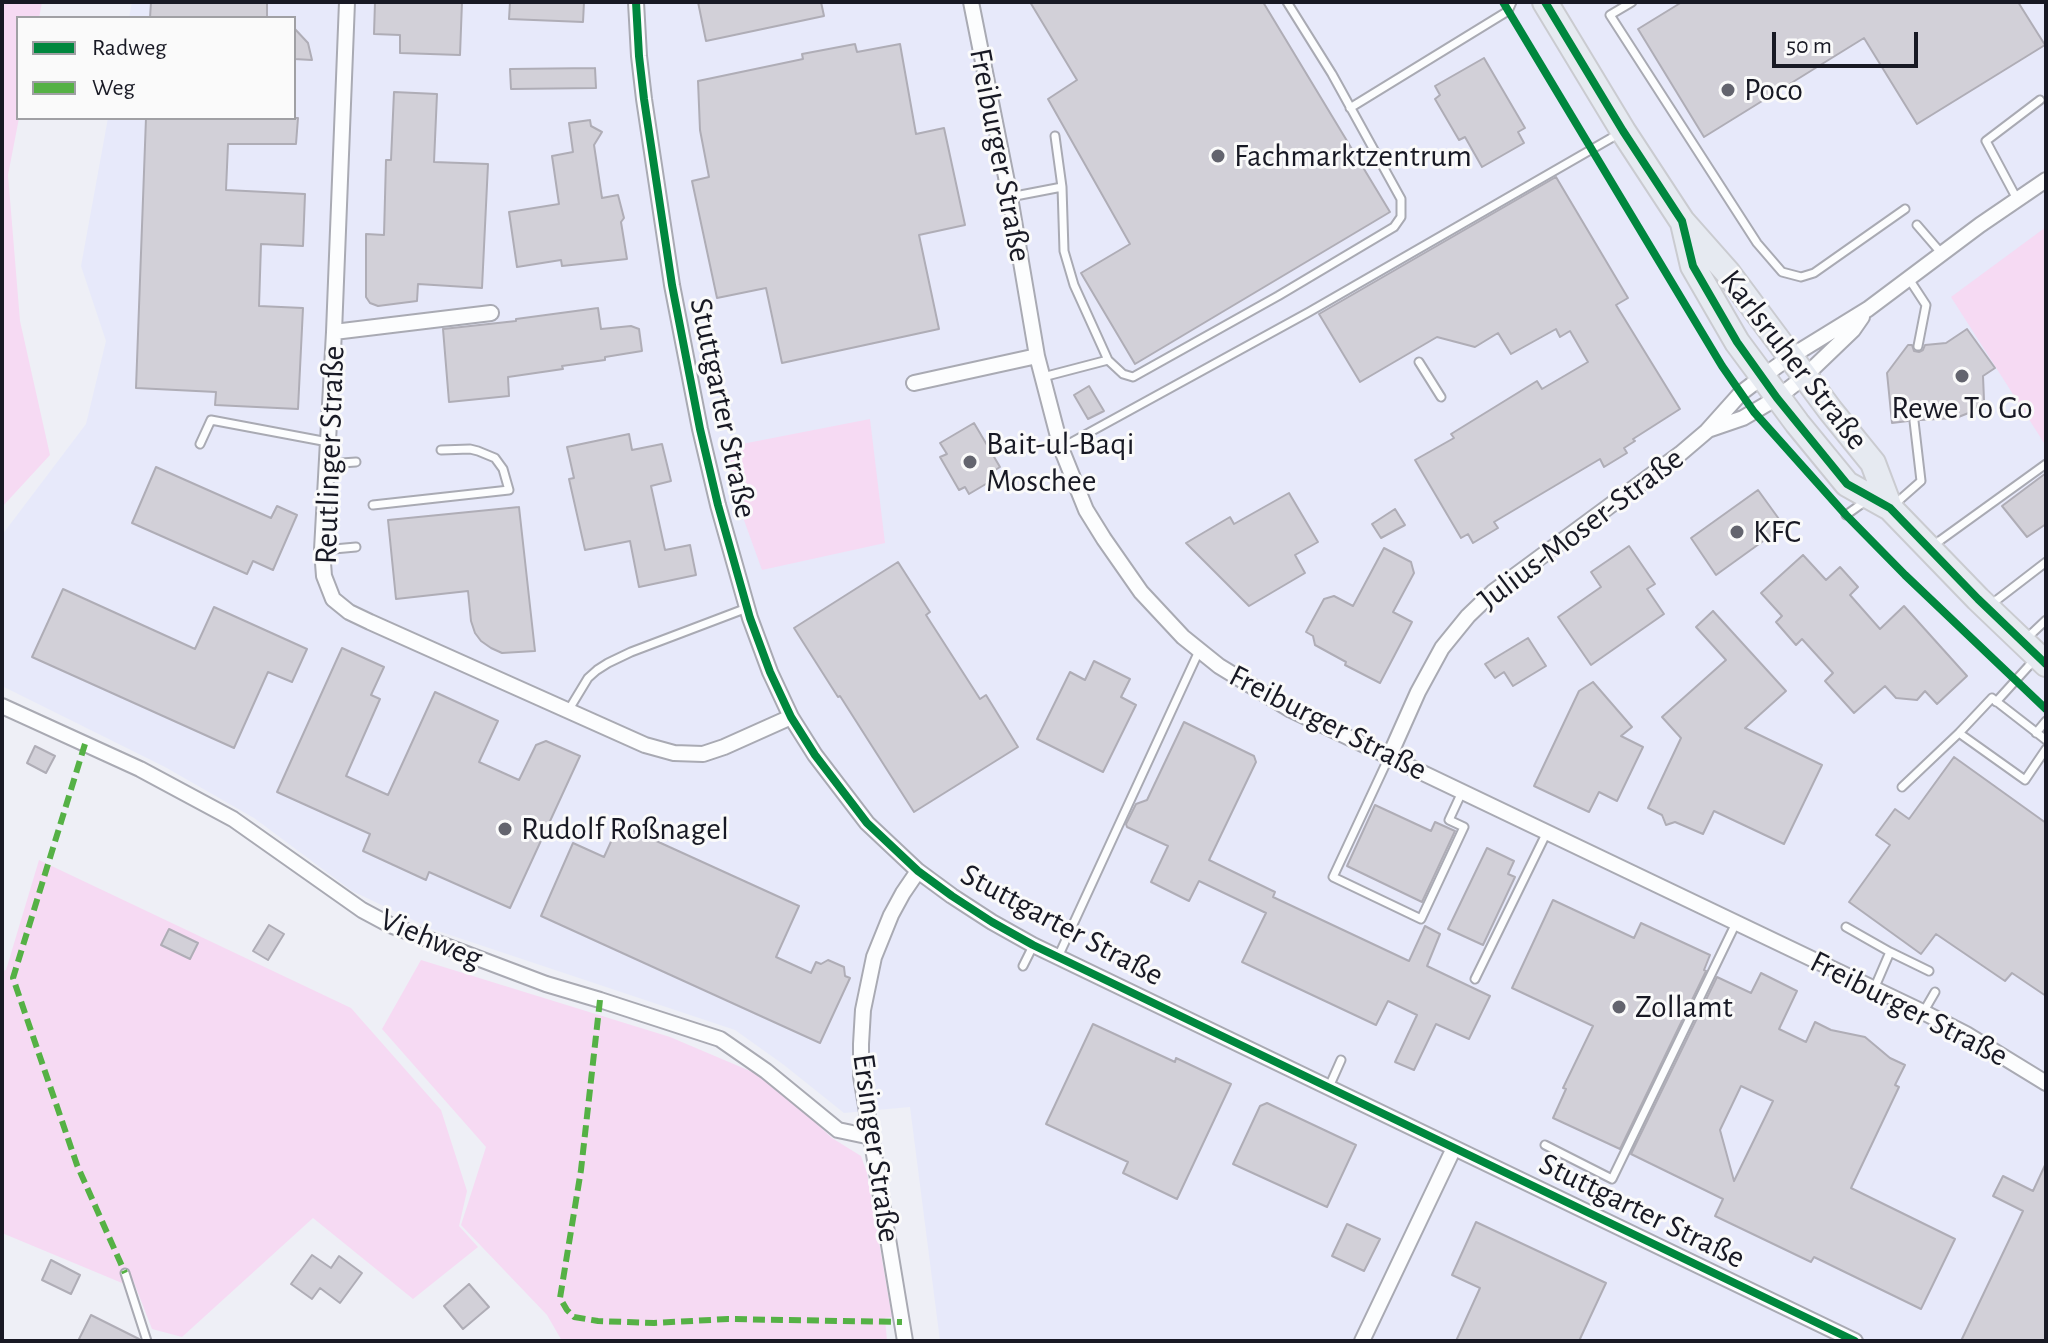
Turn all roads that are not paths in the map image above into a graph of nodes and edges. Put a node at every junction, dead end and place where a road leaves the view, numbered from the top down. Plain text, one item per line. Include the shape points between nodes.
1 (347, 2) edge
2 (636, 2) edge
3 (971, 2) edge
4 (1287, 2) edge
5 (1512, 2) edge
6 (1545, 2) edge
7 (1632, 2) edge
8 (2040, 100) dead end
9 (1350, 108) junction
10 (1623, 131) junction
11 (1055, 136) dead end
12 (2046, 180) edge
13 (1062, 187) junction
14 (1010, 197) junction
15 (2017, 200) junction
16 (1905, 209) dead end
17 (1682, 221) junction
18 (1917, 225) dead end
19 (1942, 254) junction
20 (1909, 279) junction
21 (1868, 309) junction
22 (491, 313) dead end
23 (334, 332) junction
24 (1918, 346) dead end
25 (1037, 356) junction
26 (1790, 357) junction
27 (1108, 360) junction
28 (1419, 362) dead end
29 (1043, 377) junction
30 (1762, 377) junction
31 (1804, 377) junction
32 (914, 383) dead end
33 (1441, 397) dead end
34 (1777, 398) junction
35 (1914, 421) dead end
36 (1707, 431) junction
37 (328, 442) junction
38 (200, 444) dead end
39 (1061, 448) junction
40 (441, 450) dead end
41 (356, 462) dead end
42 (327, 464) junction
43 (2046, 464) edge
44 (1880, 503) junction
45 (373, 505) dead end
46 (1846, 515) dead end
47 (356, 547) dead end
48 (1929, 548) junction
49 (322, 550) junction
50 (2046, 562) edge
51 (747, 608) junction
52 (1987, 608) junction
53 (2046, 620) edge
54 (1199, 651) junction
55 (2035, 654) edge
56 (1996, 702) junction
57 (2, 706) edge
58 (568, 711) junction
59 (791, 717) junction
60 (2046, 721) edge
61 (1959, 733) junction
62 (2036, 733) junction
63 (2046, 740) edge
64 (2046, 749) edge
65 (1389, 757) junction
66 (1902, 787) dead end
67 (1462, 792) junction
68 (1547, 832) junction
69 (918, 871) junction
70 (1736, 923) junction
71 (1846, 927) dead end
72 (1033, 945) junction
73 (1890, 952) junction
74 (1058, 957) junction
75 (1023, 966) dead end
76 (1929, 971) dead end
77 (1475, 979) dead end
78 (1874, 989) junction
79 (1935, 992) dead end
80 (1923, 1012) junction
81 (1341, 1060) dead end
82 (2046, 1083) edge
83 (1329, 1087) junction
84 (871, 1137) junction
85 (1545, 1145) dead end
86 (1454, 1148) junction
87 (125, 1273) dead end
88 (147, 1341) edge
89 (905, 1341) edge
90 (1362, 1341) edge
91 (1855, 1341) edge

1 - 23 street, Reutlinger Straße
2 - 51 street, Stuttgarter Straße via 644,99 684,353
3 - 14 street, Freiburger Straße
4 - 9 lane
5 - 9 lane via 1508,11
6 - 10 main road, Karlsruher Straße
7 - 16 lane via 1610,15 1757,243 1782,272 1801,277 1814,273
8 - 15 lane via 1986,141
9 - 27 lane via 1401,199 1401,217 1394,227 1133,377
10 - 17 main road, Karlsruher Straße
10 - 39 lane
11 - 13 lane
12 - 15 street
13 - 14 lane
13 - 27 lane via 1064,251
14 - 25 street, Freiburger Straße
15 - 19 street
17 - 26 main road, Karlsruher Straße
17 - 30 main road, Karlsruher Straße via 1693,266
18 - 19 lane
19 - 20 street
20 - 21 street
20 - 24 lane via 1926,305
21 - 26 street, Julius-Moser-Straße
21 - 31 street, Julius-Moser-Straße
22 - 23 street
23 - 37 street, Reutlinger Straße
25 - 29 street, Freiburger Straße
25 - 32 street
26 - 30 street, Julius-Moser-Straße
26 - 31 main road, Karlsruher Straße
27 - 29 lane
28 - 33 lane
29 - 39 street, Freiburger Straße
30 - 34 main road, Karlsruher Straße
30 - 36 street, Julius-Moser-Straße
31 - 34 street, Julius-Moser-Straße
31 - 44 main road, Karlsruher Straße via 1873,463
34 - 36 street, Julius-Moser-Straße
34 - 44 main road, Karlsruher Straße via 1847,484
35 - 44 lane via 1921,481
36 - 65 street, Julius-Moser-Straße via 1468,616 1433,664
37 - 38 lane via 211,420
37 - 42 street, Reutlinger Straße
39 - 54 street, Freiburger Straße via 1086,510 1122,567
40 - 45 lane via 470,449 495,458 509,490
41 - 42 lane
42 - 49 street, Reutlinger Straße
43 - 48 lane
44 - 46 lane
44 - 48 main road, Karlsruher Straße
47 - 49 lane
48 - 52 main road, Karlsruher Straße
49 - 58 street, Reutlinger Straße via 328,588 349,612
50 - 52 lane
51 - 58 lane via 608,663 588,678
51 - 59 street, Stuttgarter Straße
52 - 55 main road, Karlsruher Straße
53 - 55 lane
54 - 65 street, Freiburger Straße via 1291,710
54 - 74 lane
55 - 56 lane
56 - 61 lane via 1992,698
56 - 62 lane
57 - 84 street, Viehweg via 140,769 233,819 390,925 546,984 720,1039 838,1130
58 - 59 street, Reutlinger Straße via 645,745 703,754
59 - 69 street, Stuttgarter Straße via 848,800
60 - 62 lane
61 - 64 lane via 2025,780
61 - 66 lane
62 - 63 lane
65 - 67 street, Freiburger Straße
65 - 67 lane via 1333,877 1421,919 1464,827 1449,820
67 - 68 street, Freiburger Straße
68 - 70 street, Freiburger Straße
68 - 77 lane
69 - 72 street, Stuttgarter Straße
69 - 84 street, Ersinger Straße via 881,938 863,1010 861,1076
70 - 78 street, Freiburger Straße
70 - 85 lane via 1612,1179
71 - 73 lane
72 - 74 street, Stuttgarter Straße
72 - 75 lane
73 - 76 lane
73 - 78 lane
74 - 83 street, Stuttgarter Straße
78 - 80 street, Freiburger Straße
79 - 80 lane
80 - 82 street, Freiburger Straße
81 - 83 lane
83 - 86 street, Stuttgarter Straße
84 - 89 street, Ersinger Straße
86 - 90 street
86 - 91 street, Stuttgarter Straße
87 - 88 lane

